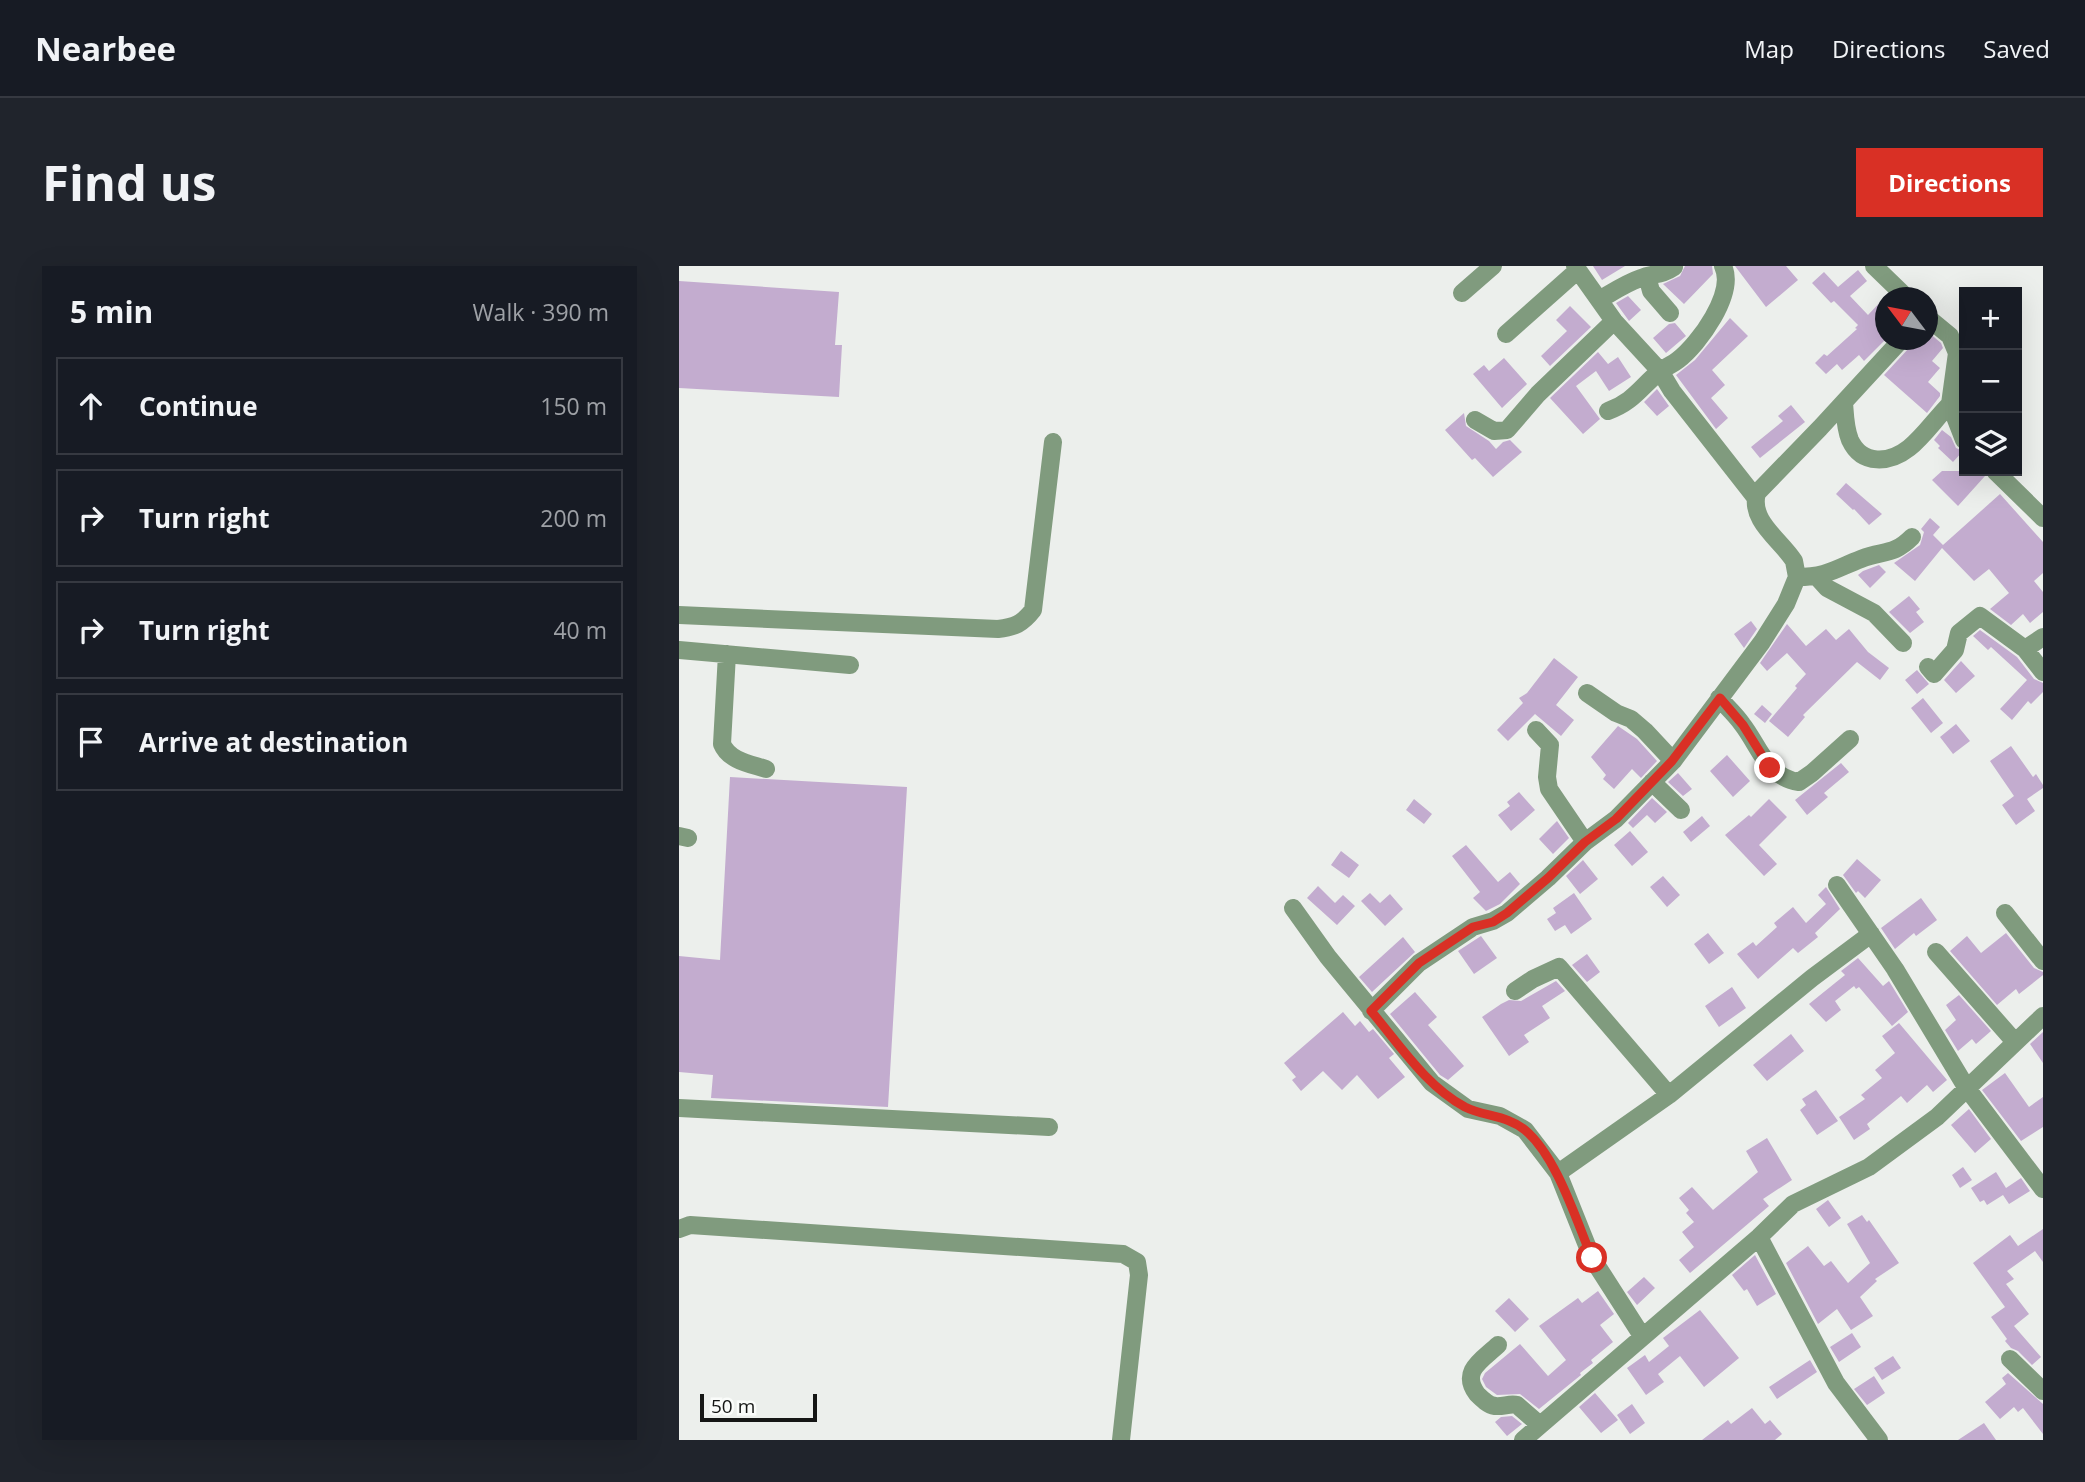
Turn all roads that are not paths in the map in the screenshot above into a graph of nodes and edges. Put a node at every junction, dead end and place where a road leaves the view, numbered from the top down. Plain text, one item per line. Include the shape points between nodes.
1 (1493, 266) edge
2 (1723, 266) edge
3 (1874, 266) edge
4 (1674, 267) edge
5 (1576, 268) edge
6 (1647, 276) junction
7 (1896, 287) edge
8 (1462, 293) dead end
9 (1599, 300) junction
10 (1670, 313) dead end
11 (1614, 321) junction
12 (1938, 326) edge
13 (1506, 334) dead end
14 (1892, 350) edge
15 (1660, 371) junction
16 (1845, 402) junction
17 (1950, 404) junction
18 (1608, 411) dead end
19 (1475, 420) dead end
20 (1959, 427) edge
21 (1813, 435) junction
22 (1850, 439) junction
23 (1052, 442) dead end
24 (2000, 476) edge
25 (1755, 497) junction
26 (2043, 518) edge
27 (1912, 537) dead end
28 (1817, 577) junction
29 (1797, 578) junction
30 (679, 615) edge
31 (2043, 637) edge
32 (1903, 643) dead end
33 (2025, 649) junction
34 (679, 650) edge
35 (727, 654) junction
36 (850, 664) dead end
37 (1928, 667) dead end
38 (2043, 672) edge
39 (1587, 692) dead end
40 (1720, 698) junction
41 (1537, 730) dead end
42 (1850, 739) dead end
43 (1672, 761) junction
44 (766, 769) dead end
45 (1652, 782) junction
46 (1681, 810) dead end
47 (1585, 842) junction
48 (1837, 885) dead end
49 (1293, 908) dead end
50 (2005, 913) dead end
51 (1871, 934) junction
52 (1936, 951) dead end
53 (2043, 961) edge
54 (1515, 991) dead end
55 (1371, 1011) junction
56 (2043, 1016) edge
57 (2015, 1042) junction
58 (1966, 1087) junction
59 (1669, 1095) junction
60 (679, 1108) edge
61 (1049, 1128) dead end
62 (1558, 1173) junction
63 (2043, 1189) edge
64 (679, 1229) edge
65 (1759, 1237) junction
66 (1642, 1336) junction
67 (1498, 1345) dead end
68 (2010, 1359) dead end
69 (2043, 1391) edge
70 (1540, 1425) junction
71 (1121, 1440) edge
72 (1523, 1440) edge
73 (1879, 1440) edge

1 - 8 street
2 - 15 street via 1727,274 1724,291 1702,335
3 - 7 street
4 - 6 street via 1662,275
5 - 9 street
5 - 13 street
6 - 9 street
6 - 10 street via 1651,291
9 - 11 street
11 - 15 street
11 - 19 street via 1507,430 1495,432
12 - 17 street via 1950,336 1957,353
14 - 16 street
15 - 18 street via 1625,405
15 - 25 street
16 - 21 street
16 - 22 street
17 - 20 street
17 - 22 street via 1895,458 1865,457
21 - 22 street
21 - 25 street
23 - 30 street via 1033,610 1014,627
24 - 26 street
25 - 29 street via 1758,514 1794,561
27 - 28 street via 1897,550
28 - 29 street
28 - 32 street via 1826,588 1874,613
29 - 40 street via 1768,633
31 - 33 street
33 - 37 street via 1980,616 1959,634 1955,650 1934,674
33 - 38 street
34 - 35 street
35 - 36 street
35 - 44 street via 724,750
39 - 43 street via 1631,719
40 - 42 street via 1770,768 1793,781 1812,773
40 - 43 street
41 - 47 street via 1550,745 1549,789
43 - 45 street
45 - 46 street
45 - 47 street via 1616,819
47 - 55 street via 1507,913 1473,927 1419,963
48 - 51 street
49 - 55 street
50 - 53 street
51 - 58 street
51 - 59 street
52 - 57 street
54 - 59 street via 1559,967
55 - 62 street via 1432,1083 1468,1108 1500,1116 1525,1130
56 - 57 street
57 - 58 street
58 - 63 street
58 - 65 street via 1903,1143 1869,1167 1793,1204
59 - 62 street
60 - 61 street
62 - 66 street via 1592,1258
64 - 71 street via 690,1225 1123,1254 1137,1262 1139,1275
65 - 66 street
65 - 73 street via 1836,1383
66 - 70 street
67 - 70 street via 1473,1369 1471,1386 1487,1403 1517,1405
68 - 69 street
70 - 72 street

